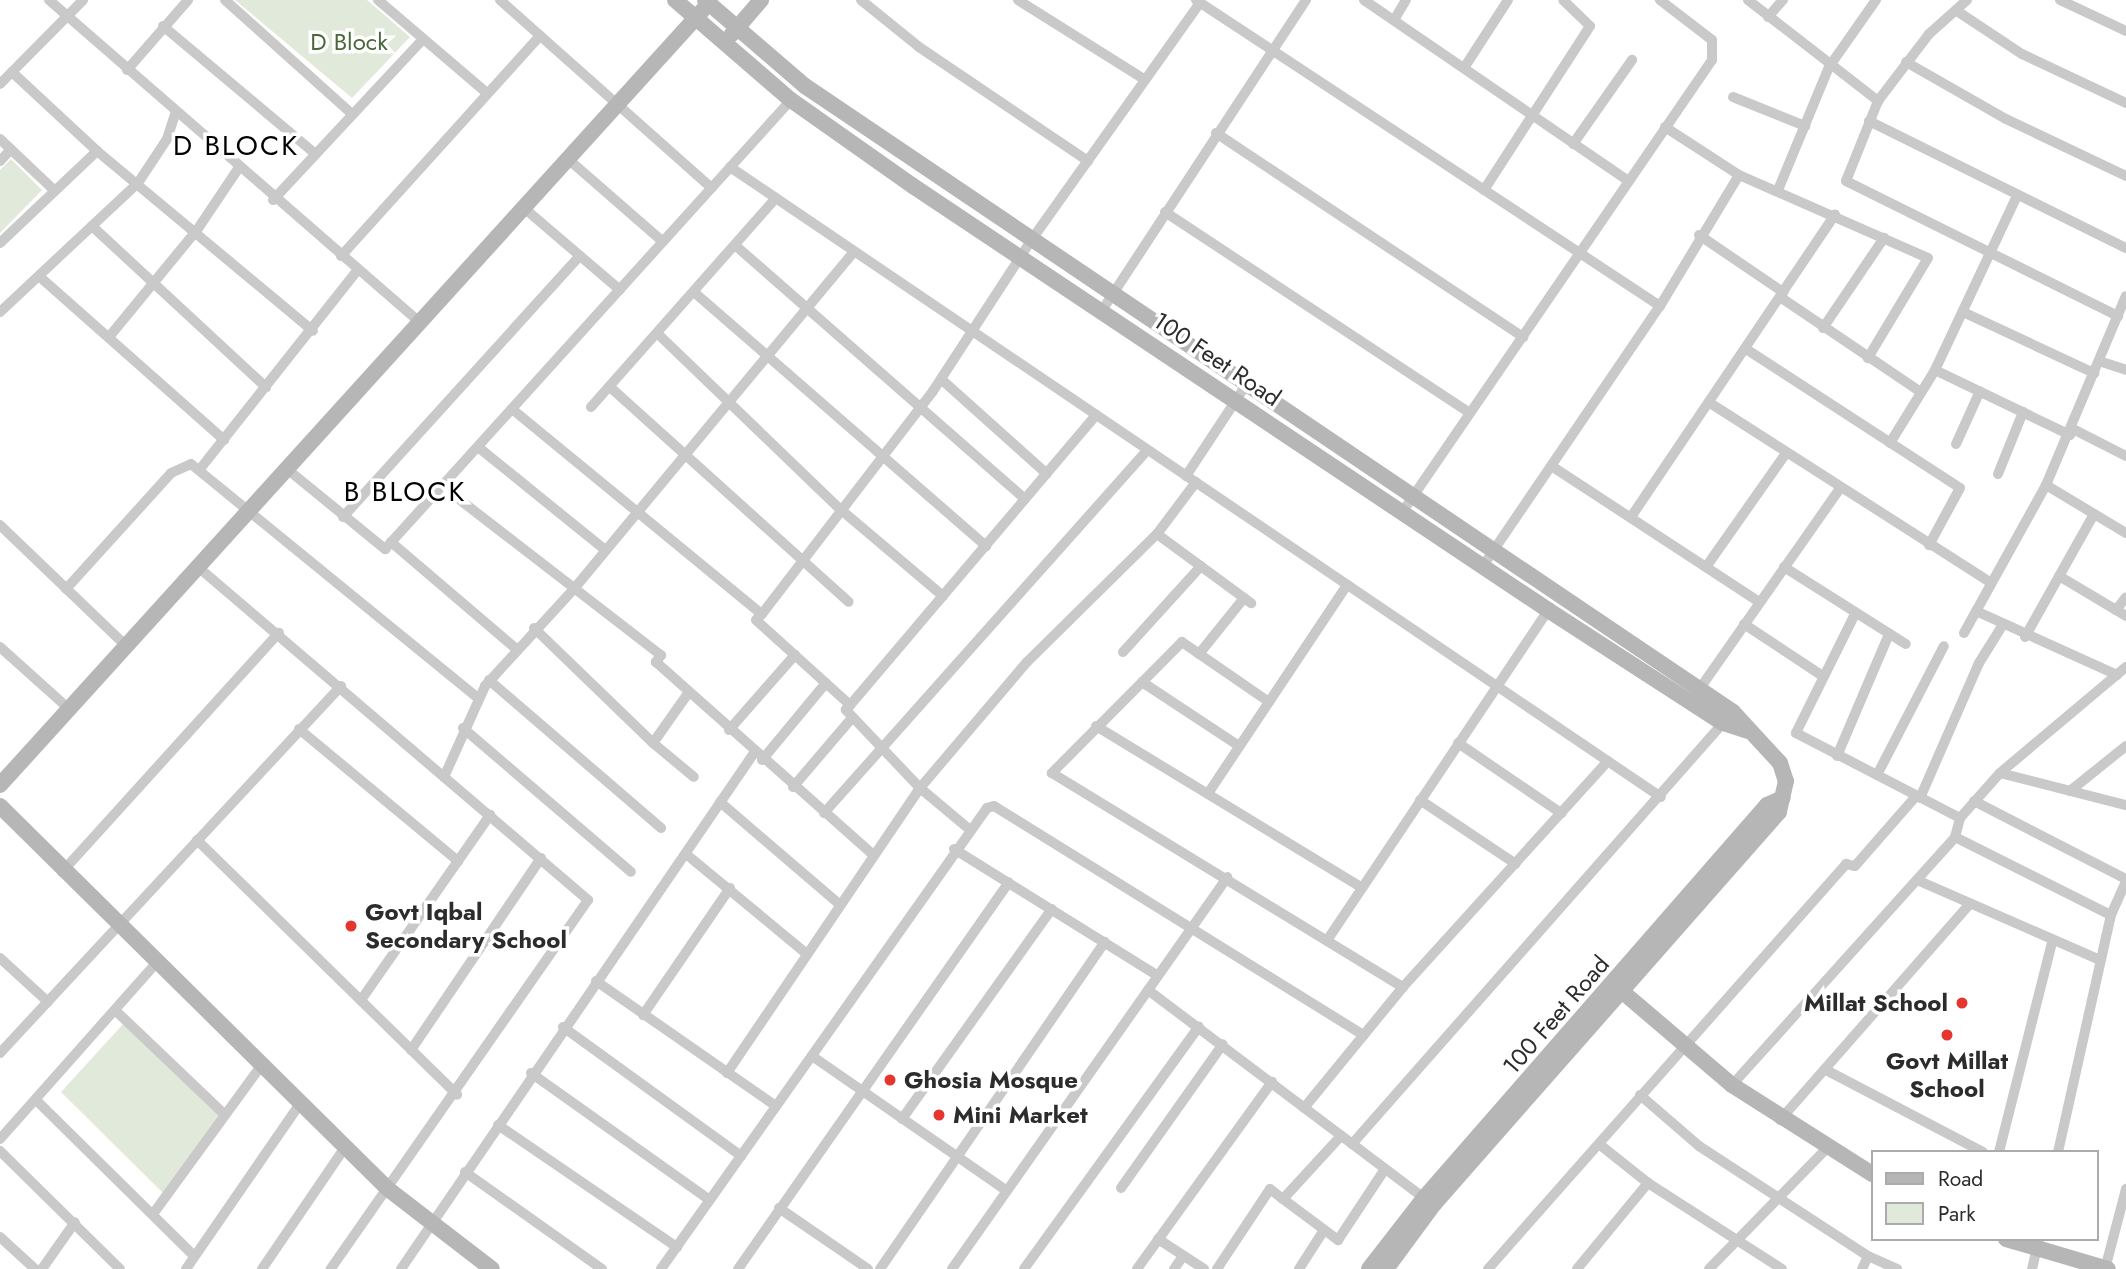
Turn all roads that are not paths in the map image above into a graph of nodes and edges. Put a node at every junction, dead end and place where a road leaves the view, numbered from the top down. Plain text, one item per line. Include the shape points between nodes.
1 (49, 0) edge
2 (83, 0) edge
3 (188, 0) edge
4 (225, 0) edge
5 (378, 0) edge
6 (500, 0) edge
7 (675, 0) edge
8 (761, 0) edge
9 (861, 0) edge
10 (1018, 0) edge
11 (1306, 0) edge
12 (1364, 0) edge
13 (1406, 0) edge
14 (1508, 0) edge
15 (1563, 0) edge
16 (1661, 0) edge
17 (1748, 0) edge
18 (1783, 0) edge
19 (1876, 0) edge
20 (1967, 0) edge
21 (2060, 0) edge
22 (707, 1) edge
23 (1198, 1) edge
24 (1957, 10) junction
25 (67, 16) junction
26 (1768, 17) junction
27 (696, 19) junction
28 (1394, 20) junction
29 (163, 26) junction
30 (737, 28) junction
31 (2126, 32) edge
32 (540, 36) junction
33 (423, 39) junction
34 (724, 44) junction
35 (1275, 50) junction
36 (1632, 60) dead end
37 (1906, 62) junction
38 (1829, 67) junction
39 (1464, 68) junction
40 (127, 69) junction
41 (12, 72) junction
42 (1144, 79) junction
43 (0, 85) edge
44 (487, 93) junction
45 (1733, 97) dead end
46 (791, 100) junction
47 (1878, 101) junction
48 (2126, 103) edge
49 (618, 105) junction
50 (352, 113) junction
51 (175, 114) junction
52 (1532, 115) junction
53 (1869, 121) junction
54 (1805, 126) junction
55 (1665, 127) junction
56 (1216, 132) junction
57 (0, 139) edge
58 (1573, 144) junction
59 (11, 149) junction
60 (97, 151) junction
61 (313, 152) junction
62 (568, 159) junction
63 (0, 161) edge
64 (1088, 161) junction
65 (730, 167) junction
66 (238, 169) junction
67 (1739, 176) junction
68 (2126, 176) edge
69 (1627, 180) junction
70 (138, 183) junction
71 (712, 188) junction
72 (54, 190) junction
73 (1483, 190) junction
74 (1778, 190) junction
75 (776, 198) junction
76 (2017, 198) junction
77 (273, 200) junction
78 (524, 208) junction
79 (1165, 212) junction
80 (1835, 214) junction
81 (93, 228) junction
82 (197, 230) junction
83 (1699, 234) junction
84 (1884, 238) junction
85 (663, 242) junction
86 (1030, 242) junction
87 (0, 243) edge
88 (736, 246) junction
89 (2126, 248) edge
90 (854, 251) junction
91 (1578, 253) junction
92 (1988, 255) junction
93 (341, 256) junction
94 (579, 257) junction
95 (1021, 259) junction
96 (357, 271) junction
97 (40, 277) junction
98 (155, 284) junction
99 (620, 290) junction
100 (695, 293) junction
101 (1782, 294) junction
102 (2126, 296) edge
103 (1107, 303) junction
104 (1660, 306) junction
105 (1, 310) edge
106 (805, 310) junction
107 (1963, 312) junction
108 (2122, 312) edge
109 (420, 323) junction
110 (1823, 327) junction
111 (313, 331) junction
112 (971, 331) junction
113 (659, 335) junction
114 (109, 337) junction
115 (1522, 337) junction
116 (1746, 349) junction
117 (767, 357) junction
118 (1868, 358) junction
119 (2099, 361) junction
120 (1935, 370) junction
121 (2126, 370) edge
122 (2094, 373) junction
123 (941, 379) junction
124 (266, 387) junction
125 (610, 387) junction
126 (1980, 391) junction
127 (1921, 392) junction
128 (1241, 393) junction
129 (1710, 403) junction
130 (727, 405) junction
131 (591, 407) dead end
132 (920, 408) junction
133 (512, 409) junction
134 (2023, 412) junction
135 (1470, 413) junction
136 (1096, 415) junction
137 (2072, 432) junction
138 (223, 440) junction
139 (1890, 443) junction
140 (1956, 444) dead end
141 (478, 447) junction
142 (1147, 450) junction
143 (1786, 453) junction
144 (685, 455) junction
145 (882, 455) junction
146 (2126, 456) edge
147 (1553, 467) junction
148 (200, 469) junction
149 (287, 469) junction
150 (1046, 474) junction
151 (1998, 474) dead end
152 (1191, 479) junction
153 (2046, 485) junction
154 (442, 486) junction
155 (1840, 488) junction
156 (1414, 495) junction
157 (1025, 499) junction
158 (251, 508) junction
159 (840, 509) junction
160 (638, 511) junction
161 (1403, 511) junction
162 (2094, 514) junction
163 (343, 517) junction
164 (1631, 517) junction
165 (0, 525) edge
166 (2126, 533) edge
167 (1157, 534) junction
168 (391, 542) junction
169 (1929, 545) junction
170 (986, 546) junction
171 (604, 549) junction
172 (1495, 550) junction
173 (800, 562) junction
174 (1201, 566) junction
175 (1483, 566) junction
176 (198, 567) junction
177 (1706, 567) junction
178 (1784, 567) junction
179 (2059, 576) junction
180 (1991, 583) junction
181 (1347, 585) junction
182 (66, 589) junction
183 (573, 590) junction
184 (943, 596) junction
185 (2126, 597) edge
186 (849, 602) dead end
187 (1759, 602) junction
188 (1548, 610) junction
189 (1976, 611) junction
190 (2121, 613) edge
191 (762, 614) junction
192 (1855, 614) junction
193 (1744, 624) junction
194 (2002, 626) junction
195 (534, 628) junction
196 (279, 633) junction
197 (1964, 633) dead end
198 (1889, 634) junction
199 (2025, 637) junction
200 (1906, 644) dead end
201 (125, 646) junction
202 (1944, 646) dead end
203 (0, 647) edge
204 (515, 648) junction
205 (1124, 652) dead end
206 (1199, 654) junction
207 (795, 655) junction
208 (2126, 667) edge
209 (1821, 675) junction
210 (2117, 675) junction
211 (489, 680) junction
212 (1142, 682) junction
213 (826, 683) junction
214 (341, 686) junction
215 (1496, 686) junction
216 (689, 692) junction
217 (1695, 696) junction
218 (478, 698) junction
219 (1269, 702) junction
220 (850, 705) junction
221 (69, 709) junction
222 (852, 718) junction
223 (1723, 723) junction
224 (1096, 726) junction
225 (463, 728) junction
226 (299, 729) junction
227 (729, 730) junction
228 (1749, 732) junction
229 (653, 743) junction
230 (1458, 743) junction
231 (1239, 746) junction
232 (2126, 746) edge
233 (881, 748) junction
234 (758, 756) junction
235 (1837, 756) junction
236 (1608, 761) junction
237 (2000, 774) junction
238 (1877, 775) junction
239 (443, 777) junction
240 (694, 777) dead end
241 (0, 785) edge
242 (793, 787) junction
243 (920, 788) junction
244 (2070, 791) junction
245 (1209, 792) junction
246 (1661, 797) junction
247 (1918, 797) junction
248 (1420, 800) junction
249 (1974, 801) junction
250 (720, 802) junction
251 (2126, 805) edge
252 (0, 806) edge
253 (824, 813) junction
254 (1561, 813) junction
255 (490, 816) junction
256 (1960, 818) junction
257 (661, 828) dead end
258 (969, 829) junction
259 (1955, 837) junction
260 (197, 840) junction
261 (954, 849) junction
262 (686, 854) junction
263 (873, 855) junction
264 (541, 858) junction
265 (458, 861) junction
266 (1516, 864) junction
267 (62, 872) junction
268 (631, 872) dead end
269 (1228, 877) junction
270 (1917, 880) junction
271 (2126, 880) edge
272 (1010, 882) junction
273 (1359, 886) junction
274 (730, 888) junction
275 (1970, 904) junction
276 (840, 905) junction
277 (1052, 909) junction
278 (2111, 915) junction
279 (119, 926) junction
280 (1191, 929) junction
281 (1328, 939) junction
282 (1105, 942) junction
283 (2052, 943) junction
284 (807, 954) junction
285 (0, 958) edge
286 (2100, 960) junction
287 (158, 961) junction
288 (1158, 976) junction
289 (596, 981) junction
290 (1403, 987) junction
291 (1618, 989) junction
292 (1148, 990) junction
293 (361, 1000) junction
294 (48, 1002) junction
295 (117, 1012) junction
296 (643, 1015) junction
297 (1199, 1026) junction
298 (563, 1027) junction
299 (1364, 1035) junction
300 (1223, 1044) junction
301 (1685, 1046) junction
302 (411, 1050) junction
303 (0, 1054) edge
304 (812, 1056) junction
305 (263, 1063) junction
306 (1826, 1070) junction
307 (531, 1073) junction
308 (727, 1073) junction
309 (1272, 1082) junction
310 (1732, 1085) junction
311 (863, 1091) junction
312 (457, 1095) junction
313 (1640, 1096) junction
314 (36, 1100) junction
315 (301, 1102) junction
316 (776, 1106) junction
317 (1304, 1108) junction
318 (224, 1114) junction
319 (902, 1119) junction
320 (1780, 1120) junction
321 (498, 1125) junction
322 (1341, 1136) junction
323 (0, 1139) edge
324 (1352, 1144) junction
325 (1599, 1144) junction
326 (346, 1146) junction
327 (1826, 1149) junction
328 (1979, 1150) edge
329 (2000, 1150) edge
330 (2058, 1150) edge
331 (0, 1151) edge
332 (955, 1155) junction
333 (741, 1156) junction
334 (1385, 1169) junction
335 (465, 1172) junction
336 (1870, 1173) edge
337 (1648, 1183) junction
338 (1121, 1188) dead end
339 (388, 1189) junction
340 (2126, 1189) edge
341 (1007, 1191) junction
342 (1424, 1198) junction
343 (1283, 1199) junction
344 (1777, 1199) junction
345 (710, 1200) junction
346 (779, 1208) junction
347 (153, 1214) junction
348 (75, 1222) junction
349 (430, 1225) junction
350 (1324, 1230) junction
351 (0, 1237) edge
352 (1158, 1239) junction
353 (1735, 1241) junction
354 (2017, 1241) edge
355 (2038, 1245) edge
356 (677, 1247) junction
357 (194, 1256) junction
358 (1183, 1256) junction
359 (1868, 1256) junction
360 (119, 1268) edge
361 (1575, 1268) edge
362 (35, 1269) edge
363 (42, 1269) edge
364 (186, 1269) edge
365 (262, 1269) edge
366 (331, 1269) edge
367 (401, 1269) edge
368 (492, 1269) edge
369 (602, 1269) edge
370 (661, 1269) edge
371 (738, 1269) edge
372 (868, 1269) edge
373 (880, 1269) edge
374 (952, 1269) edge
375 (1024, 1269) edge
376 (1137, 1269) edge
377 (1174, 1269) edge
378 (1204, 1269) edge
379 (1217, 1269) edge
380 (1299, 1269) edge
381 (1369, 1269) edge
382 (1386, 1269) edge
383 (1489, 1269) edge
384 (1709, 1269) edge
385 (1782, 1269) edge
386 (1862, 1269) edge
387 (1897, 1269) edge
388 (2032, 1269) edge
389 (2106, 1269) edge

1 - 25 street
2 - 25 street
3 - 29 street
4 - 50 street
5 - 33 street
6 - 32 street
7 - 27 main road, 100 Feet Road
8 - 30 main road
9 - 64 street via 919,47
10 - 42 street
11 - 35 street
12 - 28 street
13 - 28 street
14 - 39 street
15 - 52 street via 1590,26
16 - 55 street via 1712,40 1716,50
17 - 26 street
18 - 26 street
19 - 38 street
20 - 24 street
21 - 31 street
22 - 27 main road
22 - 30 main road, 100 Feet Road
23 - 35 street
23 - 42 street
24 - 37 street
24 - 48 street via 2022,54
25 - 40 street
25 - 41 street
26 - 38 street
27 - 34 main road, 100 Feet Road
27 - 49 main road
28 - 39 street
29 - 40 street
29 - 61 street
30 - 34 main road
30 - 86 main road, 100 Feet Road via 805,86
32 - 44 street
32 - 49 street
33 - 44 street
33 - 50 street
34 - 46 main road, 100 Feet Road
35 - 56 street
35 - 73 street
36 - 58 street
37 - 47 street
37 - 68 street via 2006,119
38 - 47 street
38 - 54 street
39 - 52 street
40 - 51 street
41 - 43 street
41 - 60 street
42 - 64 street
44 - 93 street
45 - 54 street
46 - 65 street
46 - 95 main road, 100 Feet Road
47 - 53 street
49 - 62 main road
49 - 71 street
50 - 61 street
51 - 66 street
51 - 70 street via 167,139
52 - 58 street
52 - 73 street
53 - 76 street
53 - 92 street via 1846,181
54 - 74 street
55 - 67 street
55 - 69 street
56 - 79 street
56 - 115 street
57 - 59 street
58 - 69 street
59 - 63 street
59 - 72 street
60 - 70 street
60 - 72 street
61 - 77 street
62 - 78 main road
62 - 85 street
64 - 86 street
65 - 71 street
65 - 75 street
66 - 77 street
66 - 82 street
67 - 74 street
67 - 83 street
69 - 91 street
70 - 81 street
70 - 82 street
71 - 85 street
72 - 87 street
73 - 91 street
74 - 80 street
75 - 88 street
75 - 90 street
76 - 89 street
76 - 92 street
77 - 93 street
78 - 94 street
78 - 109 main road
79 - 103 street
79 - 135 street
80 - 84 street
80 - 101 street
81 - 97 street
81 - 98 street
82 - 98 street
82 - 111 street
83 - 101 street
83 - 104 street
84 - 110 street
84 - 118 street via 1928,258
85 - 99 street
86 - 95 street
86 - 103 main road, 100 Feet Road
88 - 100 street
88 - 106 street
90 - 106 street
90 - 112 street
91 - 104 street
91 - 115 street
92 - 107 street
92 - 108 street
93 - 96 street
94 - 99 street
94 - 163 street
95 - 103 main road, 100 Feet Road
95 - 112 street
96 - 109 street
96 - 111 street
97 - 105 street
97 - 114 street
98 - 114 street
98 - 124 street
99 - 133 street
100 - 113 street
100 - 117 street
101 - 110 street
101 - 116 street
102 - 108 street
103 - 128 main road, 100 Feet Road
104 - 147 street
106 - 117 street
106 - 132 street
107 - 120 street
107 - 122 street
108 - 119 street
109 - 149 main road
110 - 118 street
111 - 124 street
112 - 123 street
112 - 136 street
113 - 125 street
113 - 130 street
114 - 138 street
115 - 135 street
116 - 129 street
116 - 139 street
117 - 130 street
117 - 145 street
118 - 127 street
119 - 121 street
119 - 122 street
120 - 126 street
120 - 127 street
122 - 137 street
123 - 132 street
123 - 150 street
124 - 138 street
125 - 131 street
125 - 144 street
126 - 134 street
126 - 140 street
127 - 139 street
128 - 152 street
128 - 156 main road, 100 Feet Road
128 - 161 main road, 100 Feet Road
129 - 143 street
129 - 164 street
130 - 144 street
130 - 159 street
132 - 145 street
132 - 157 street
133 - 141 street
133 - 160 street
134 - 137 street
134 - 151 street
135 - 156 street
136 - 142 street
136 - 150 street
137 - 146 street
137 - 153 street
138 - 148 street
139 - 169 street via 1960,488
141 - 154 street
141 - 171 street
142 - 152 street
142 - 233 street
143 - 155 street
143 - 177 street
144 - 160 street
144 - 173 street
145 - 159 street
145 - 170 street
147 - 164 street
147 - 172 street
148 - 158 street
148 - 182 street via 178,466
149 - 158 main road
149 - 163 street
150 - 157 street
152 - 167 street
152 - 181 street
153 - 162 street
153 - 180 street
154 - 168 street
154 - 183 street
155 - 169 street
155 - 178 street
156 - 161 street
156 - 172 main road, 100 Feet Road
157 - 170 street
158 - 176 main road
158 - 218 street
159 - 173 street
159 - 184 street
160 - 171 street
160 - 191 street
161 - 175 main road, 100 Feet Road
162 - 166 street
162 - 179 street
163 - 168 street via 385,549
164 - 177 street
165 - 182 street
167 - 174 street
167 - 243 street via 1027,662
168 - 204 street
169 - 180 street
170 - 184 street
171 - 183 street
172 - 175 street
172 - 217 main road, 100 Feet Road
173 - 186 street
173 - 191 street
174 - 205 street
174 - 206 street via 1248,600
175 - 188 main road, 100 Feet Road
176 - 196 street
176 - 201 main road
177 - 187 street
178 - 187 street
178 - 192 street
179 - 190 street
179 - 199 street
180 - 189 street
181 - 215 street
181 - 219 street
182 - 201 street
183 - 195 street
183 - 216 street via 661,655 656,662
184 - 220 street
185 - 190 street
187 - 193 street
188 - 215 street
188 - 217 main road, 100 Feet Road
189 - 194 street
189 - 197 street
191 - 207 street via 756,620
192 - 198 street
192 - 209 street
193 - 209 street
193 - 217 street
194 - 199 street
194 - 247 street via 1979,663
195 - 204 street
195 - 229 street
196 - 214 street
196 - 267 street
198 - 200 street
198 - 235 street
199 - 210 street
201 - 221 main road
202 - 238 street
203 - 221 street
204 - 211 street
206 - 212 street via 1182,642
206 - 219 street
207 - 213 street
207 - 227 street
208 - 210 street
209 - 235 street via 1796,733
210 - 237 street
211 - 218 street
211 - 257 street
212 - 224 street
212 - 231 street
213 - 220 street
213 - 234 street
214 - 226 street
214 - 239 street
215 - 230 street
215 - 236 street
216 - 227 street
216 - 229 street
217 - 223 main road, 100 Feet Road
217 - 228 main road, 100 Feet Road via 1733,712
218 - 225 street
219 - 231 street
220 - 222 street via 846,710
221 - 241 main road
222 - 233 street
222 - 242 street
223 - 228 main road, 100 Feet Road
223 - 246 street
224 - 245 street
224 - 269 street via 1052,773
225 - 239 street
225 - 268 street
226 - 260 street
226 - 265 street
227 - 234 street
228 - 291 main road, 100 Feet Road via 1780,763 1780,812
229 - 240 street
230 - 248 street
230 - 254 street
231 - 245 street
232 - 244 street
233 - 243 street
233 - 253 street
234 - 242 street
234 - 250 street
235 - 238 street
236 - 246 street
236 - 254 street
237 - 244 street
237 - 249 street
238 - 247 street
239 - 255 street
242 - 253 street
243 - 258 street
243 - 263 street
244 - 251 street
245 - 273 street
246 - 324 street
247 - 256 street
247 - 301 street via 1855,866 1846,864
248 - 266 street
248 - 273 street
249 - 256 street
249 - 271 street
250 - 262 street
250 - 276 street
252 - 267 main road
253 - 263 street
254 - 266 street
255 - 264 street
255 - 265 street
256 - 259 street
258 - 261 street
258 - 280 street via 995,806
259 - 270 street
259 - 278 street
260 - 279 street
260 - 293 street
261 - 272 street
261 - 304 street
262 - 274 street
262 - 289 street
263 - 276 street
264 - 302 street
264 - 312 street via 588,900
265 - 293 street
266 - 290 street
267 - 279 main road
269 - 280 street
269 - 281 street
270 - 275 street
270 - 310 street
271 - 278 street
272 - 277 street
272 - 311 street
273 - 281 street
274 - 284 street
274 - 296 street
275 - 283 street
275 - 306 street
276 - 284 street
277 - 282 street
277 - 319 street
278 - 286 street
279 - 287 main road
279 - 294 street
280 - 288 street
280 - 299 street
281 - 290 street
282 - 288 street
282 - 332 street
283 - 286 street
283 - 329 street
284 - 308 street
285 - 294 street
286 - 330 street
287 - 295 street
287 - 305 main road
288 - 292 street
289 - 296 street
289 - 298 street
290 - 299 street
291 - 301 main road
291 - 342 main road, 100 Feet Road
291 - 382 main road, 100 Feet Road via 1434,1204
292 - 297 street
292 - 341 street
293 - 302 street
294 - 303 street
295 - 314 street
295 - 318 street
296 - 308 street
297 - 300 street
297 - 375 street
298 - 307 street
298 - 333 street
299 - 317 street
300 - 309 street
300 - 338 street
301 - 310 main road
301 - 313 street
302 - 312 street
304 - 311 street
304 - 316 street
305 - 315 main road
305 - 318 street
306 - 320 street
306 - 328 street
307 - 321 street
307 - 345 street
308 - 316 street
309 - 317 street
309 - 352 street
310 - 320 main road
311 - 319 street
311 - 346 street
312 - 339 street
313 - 325 street
313 - 344 street via 1699,1146
314 - 323 street
314 - 347 street
315 - 326 main road
315 - 357 street
316 - 333 street
317 - 322 street
318 - 347 street
319 - 332 street
320 - 327 main road
321 - 335 street
321 - 356 street
322 - 324 street
322 - 343 street
324 - 334 street
325 - 337 street
325 - 383 street
326 - 339 main road
326 - 365 street
327 - 336 main road
327 - 344 street
331 - 348 street
332 - 341 street
332 - 373 street
333 - 345 street
334 - 342 street
334 - 350 street via 1338,1240
335 - 349 street
335 - 369 street
337 - 353 street
337 - 361 street
339 - 349 main road
339 - 366 street
340 - 389 street
341 - 374 street
342 - 381 main road, 100 Feet Road
343 - 350 street
343 - 379 street via 1270,1189
344 - 353 street
344 - 359 street
345 - 356 street
346 - 371 street
346 - 372 street
347 - 357 street
348 - 360 street
348 - 363 street
349 - 367 street
349 - 368 main road
350 - 380 street
351 - 362 street
352 - 358 street
352 - 376 street
353 - 384 street
353 - 385 street
354 - 355 main road
355 - 388 street
355 - 389 main road
356 - 370 street
357 - 364 street
358 - 377 street
358 - 378 street
359 - 386 street
359 - 387 street

